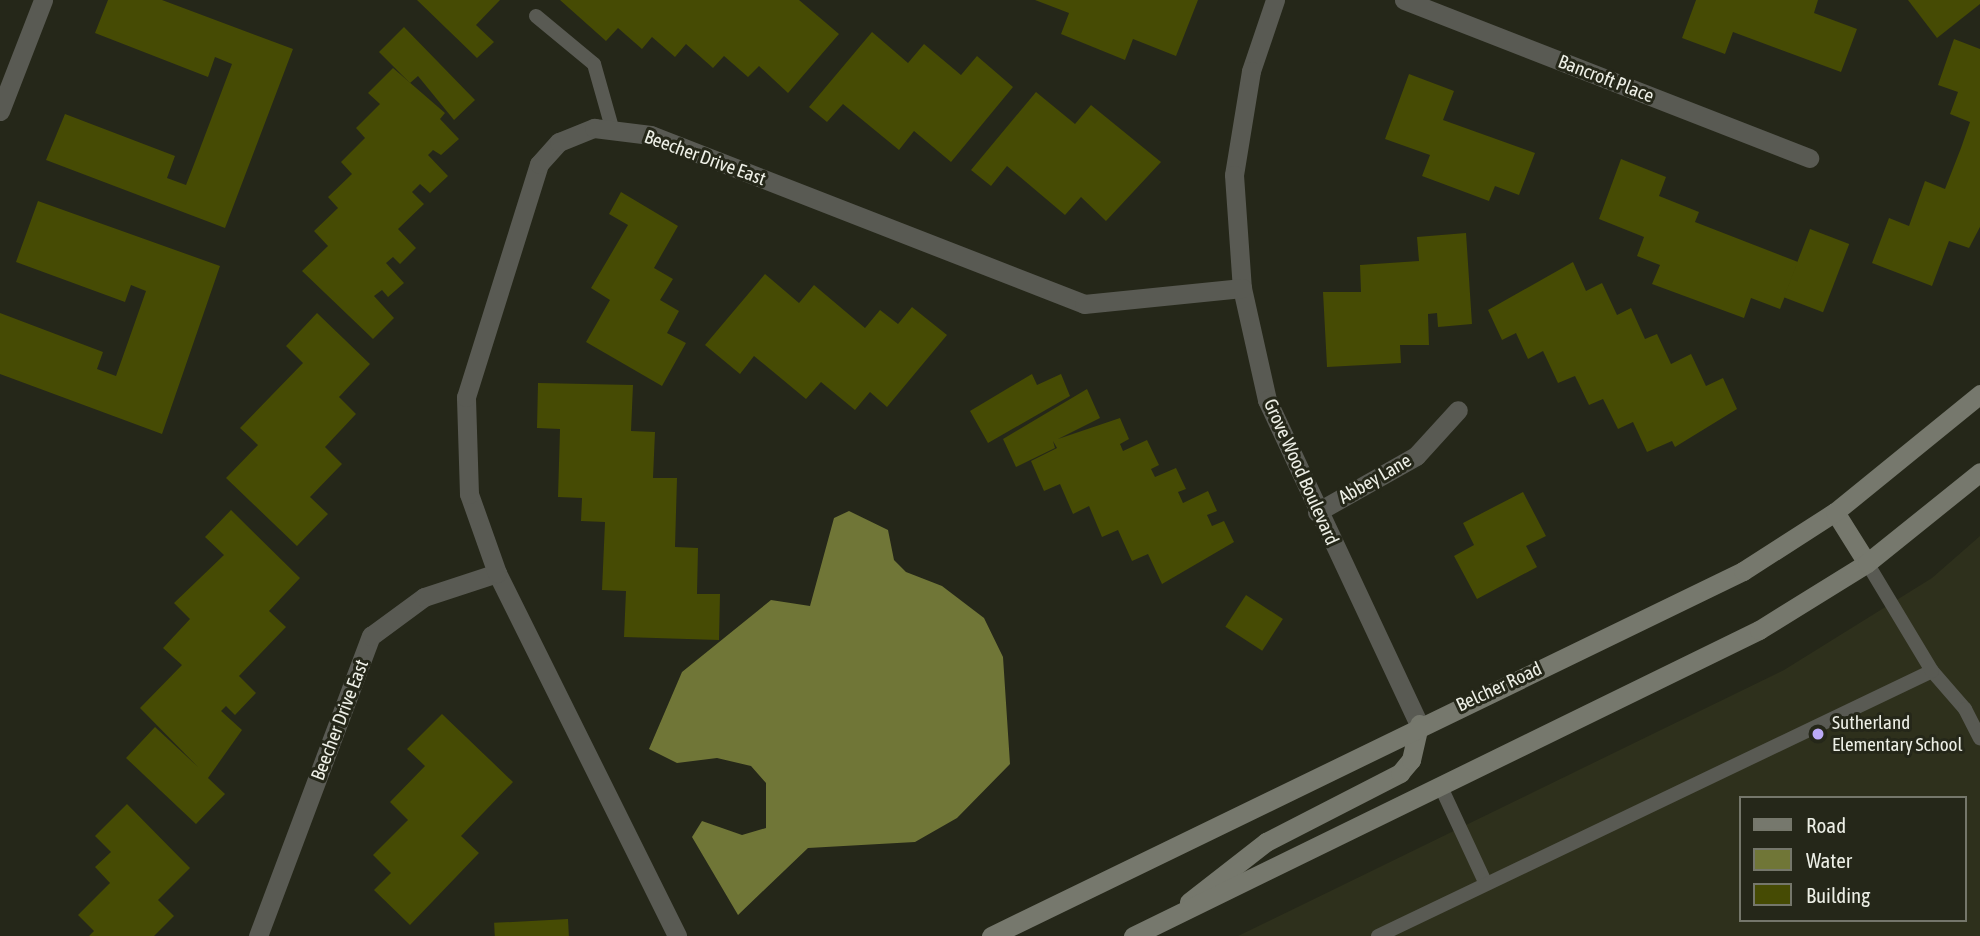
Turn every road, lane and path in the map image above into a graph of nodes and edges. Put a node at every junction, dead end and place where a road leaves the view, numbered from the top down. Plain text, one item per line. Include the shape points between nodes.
1 (43, 0) edge
2 (1275, 0) edge
3 (1404, 0) edge
4 (536, 16) dead end
5 (0, 111) edge
6 (613, 131) junction
7 (1809, 158) dead end
8 (1242, 288) junction
9 (1980, 394) edge
10 (1458, 410) dead end
11 (1980, 472) edge
12 (1317, 512) junction
13 (1835, 512) junction
14 (1867, 563) junction
15 (497, 573) junction
16 (1932, 671) junction
17 (1419, 724) junction
18 (1980, 738) edge
19 (1440, 785) junction
20 (1485, 882) junction
21 (1176, 915) junction
22 (258, 936) edge
23 (677, 936) edge
24 (990, 936) edge
25 (1133, 936) edge
26 (1378, 936) edge

1 - 5 street
2 - 8 street, Grove Wood Boulevard via 1251,71 1234,175
3 - 7 street, Bancroft Place
4 - 6 lane via 594,64
6 - 8 street, Beecher Drive East via 651,135 1084,304
6 - 15 street, Beecher Drive East via 594,128 559,142 539,164 466,397 469,495
8 - 12 street, Grove Wood Boulevard via 1267,400
9 - 13 main road, Belcher Road
10 - 12 street, Abbey Lane via 1416,456
11 - 14 main road
12 - 17 street, Grove Wood Boulevard
13 - 14 main road
13 - 17 main road, Belcher Road via 1743,570
14 - 16 lane
14 - 19 main road via 1759,630
15 - 22 street, Beecher Drive East via 424,597 371,636
15 - 23 street, Beecher Drive East
16 - 18 lane
16 - 20 lane
17 - 21 main road via 1411,760 1400,773 1266,842 1215,877
17 - 24 main road, Belcher Road
19 - 20 lane
19 - 21 main road
20 - 26 lane
21 - 25 main road

